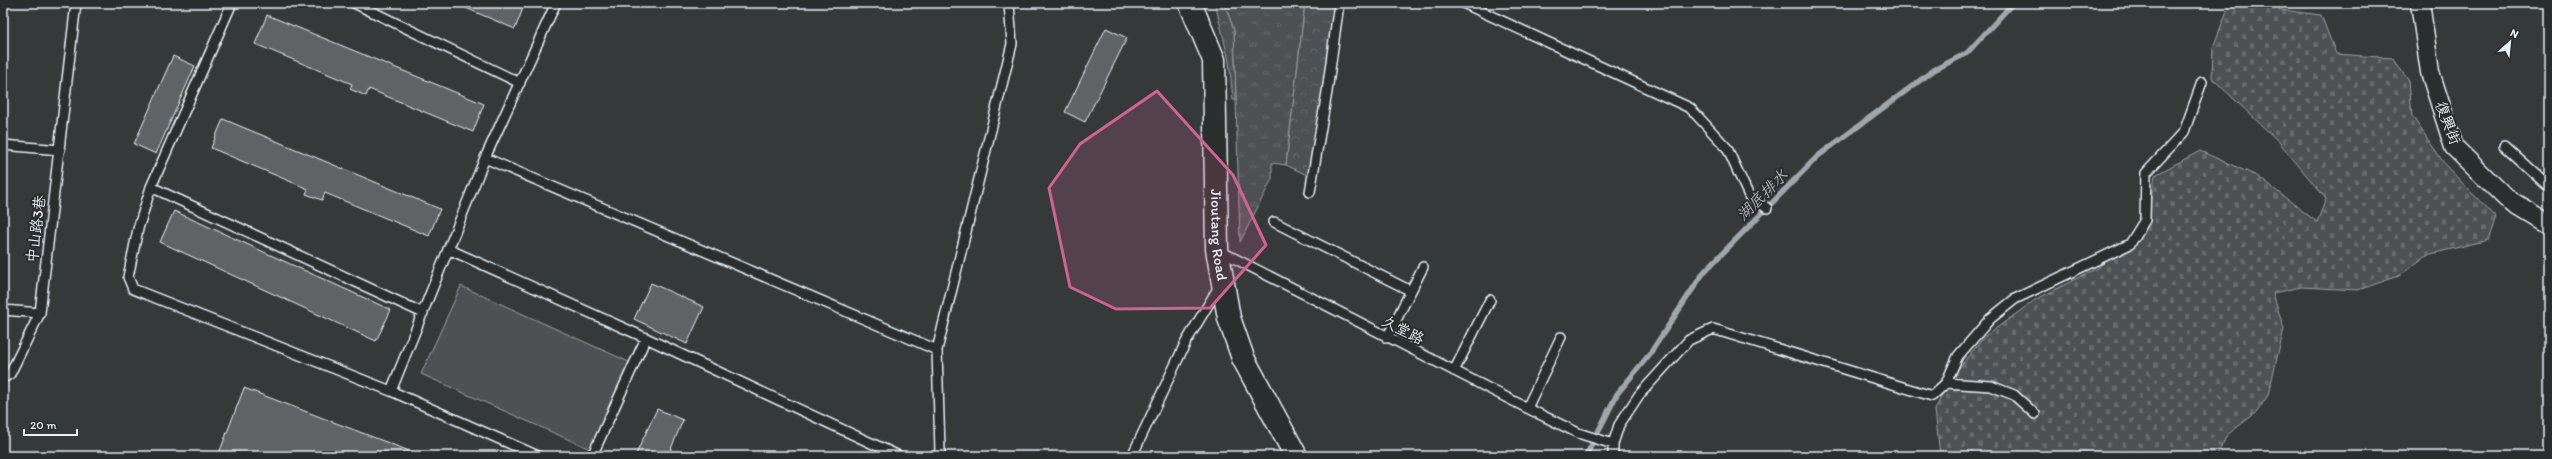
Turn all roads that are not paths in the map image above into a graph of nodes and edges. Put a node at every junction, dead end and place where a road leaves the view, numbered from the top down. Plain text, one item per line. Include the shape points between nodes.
1 (76, 3) edge
2 (232, 3) edge
3 (354, 3) edge
4 (556, 3) edge
5 (1009, 3) edge
6 (1190, 3) edge
7 (1339, 3) edge
8 (1463, 3) edge
9 (2420, 3) edge
10 (2202, 82) dead end
11 (520, 83) junction
12 (3, 145) edge
13 (2504, 146) dead end
14 (60, 150) junction
15 (485, 158) junction
16 (151, 187) junction
17 (2549, 187) edge
18 (1310, 192) dead end
19 (1767, 208) dead end
20 (1274, 222) dead end
21 (2549, 224) edge
22 (448, 249) junction
23 (1217, 249) junction
24 (1424, 267) dead end
25 (1222, 282) junction
26 (1411, 291) junction
27 (1490, 300) dead end
28 (3, 310) edge
29 (423, 312) junction
30 (40, 313) junction
31 (1561, 337) dead end
32 (646, 338) junction
33 (1387, 338) junction
34 (937, 350) junction
35 (1454, 371) junction
36 (3, 378) edge
37 (1946, 383) junction
38 (391, 391) junction
39 (1527, 408) junction
40 (2035, 414) dead end
41 (1613, 444) junction
42 (538, 456) edge
43 (592, 456) edge
44 (899, 456) edge
45 (938, 456) edge
46 (1132, 456) edge
47 (1296, 456) edge
48 (1613, 456) edge

1 - 14 lane, 中山路3巷
2 - 16 lane
3 - 11 lane
4 - 11 lane
5 - 34 lane via 1012,44
6 - 23 street, Jioutang Road via 1214,60
7 - 18 lane via 1328,92
8 - 19 lane via 1690,108 1727,148 1749,196
9 - 21 street, 復興街 via 2430,72 2454,146 2506,198
10 - 37 lane via 2184,132 2146,173 2145,220 2130,244 2015,299 1990,319 1958,356
11 - 15 lane
12 - 14 lane
13 - 17 lane
14 - 30 lane, 中山路3巷
15 - 22 lane
15 - 34 lane
16 - 29 lane
16 - 38 lane via 138,229 128,277 133,289
20 - 26 lane
22 - 29 lane
22 - 32 lane
23 - 25 street, Jioutang Road
23 - 33 lane, 久堂路
24 - 26 lane
25 - 46 lane via 1186,342
25 - 47 street, Jioutang Road via 1229,318 1243,358
26 - 33 lane
27 - 35 lane
28 - 30 lane
29 - 38 lane
30 - 36 lane, 中山路3巷 via 10,374
31 - 39 lane
32 - 43 lane
32 - 44 lane
33 - 35 lane, 久堂路
34 - 45 lane via 940,451
35 - 39 lane, 久堂路
37 - 40 lane via 1991,386 2014,395
37 - 41 lane via 1932,396 1713,329 1689,340 1639,395 1619,425
38 - 42 lane
39 - 41 lane, 久堂路 via 1578,433
41 - 48 lane

